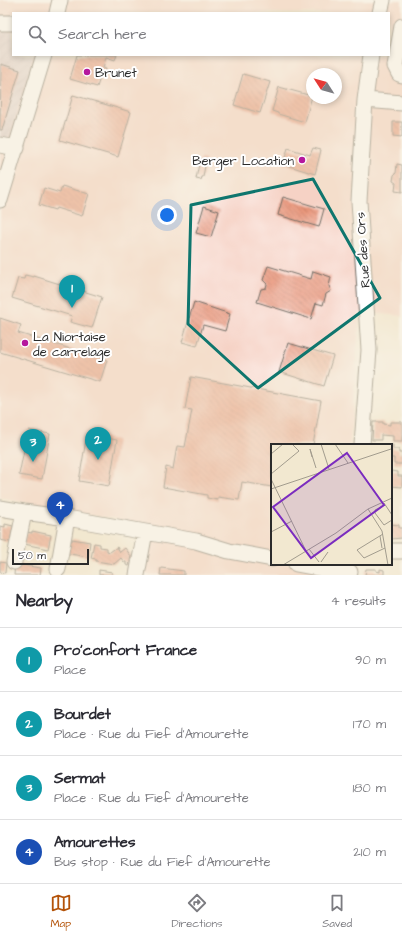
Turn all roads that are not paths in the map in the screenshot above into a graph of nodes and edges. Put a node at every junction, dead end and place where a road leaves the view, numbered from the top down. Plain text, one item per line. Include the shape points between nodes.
1 (60, 0) edge
2 (383, 0) edge
3 (57, 12) edge
4 (380, 12) edge
5 (0, 23) edge
6 (12, 23) edge
7 (402, 26) edge
8 (44, 56) edge
9 (371, 56) edge
10 (402, 75) edge
11 (365, 100) junction
12 (402, 102) edge
13 (0, 145) edge
14 (17, 148) junction
15 (0, 200) edge
16 (362, 444) edge
17 (0, 508) edge
18 (24, 512) junction
19 (67, 518) junction
20 (145, 532) junction
21 (271, 559) edge
22 (14, 562) dead end
23 (301, 565) edge
24 (58, 570) dead end
25 (350, 570) edge
26 (137, 575) edge

1 - 3 street
2 - 4 street
5 - 6 street
7 - 10 street via 395,66
8 - 14 street
9 - 11 street, Rue des Ors
11 - 12 street
11 - 16 street, Rue des Ors via 359,201 369,350
13 - 14 street
14 - 15 street
17 - 18 street
18 - 19 street
18 - 22 street
19 - 20 street
19 - 24 street
20 - 21 street
20 - 26 street
23 - 25 street via 328,570

